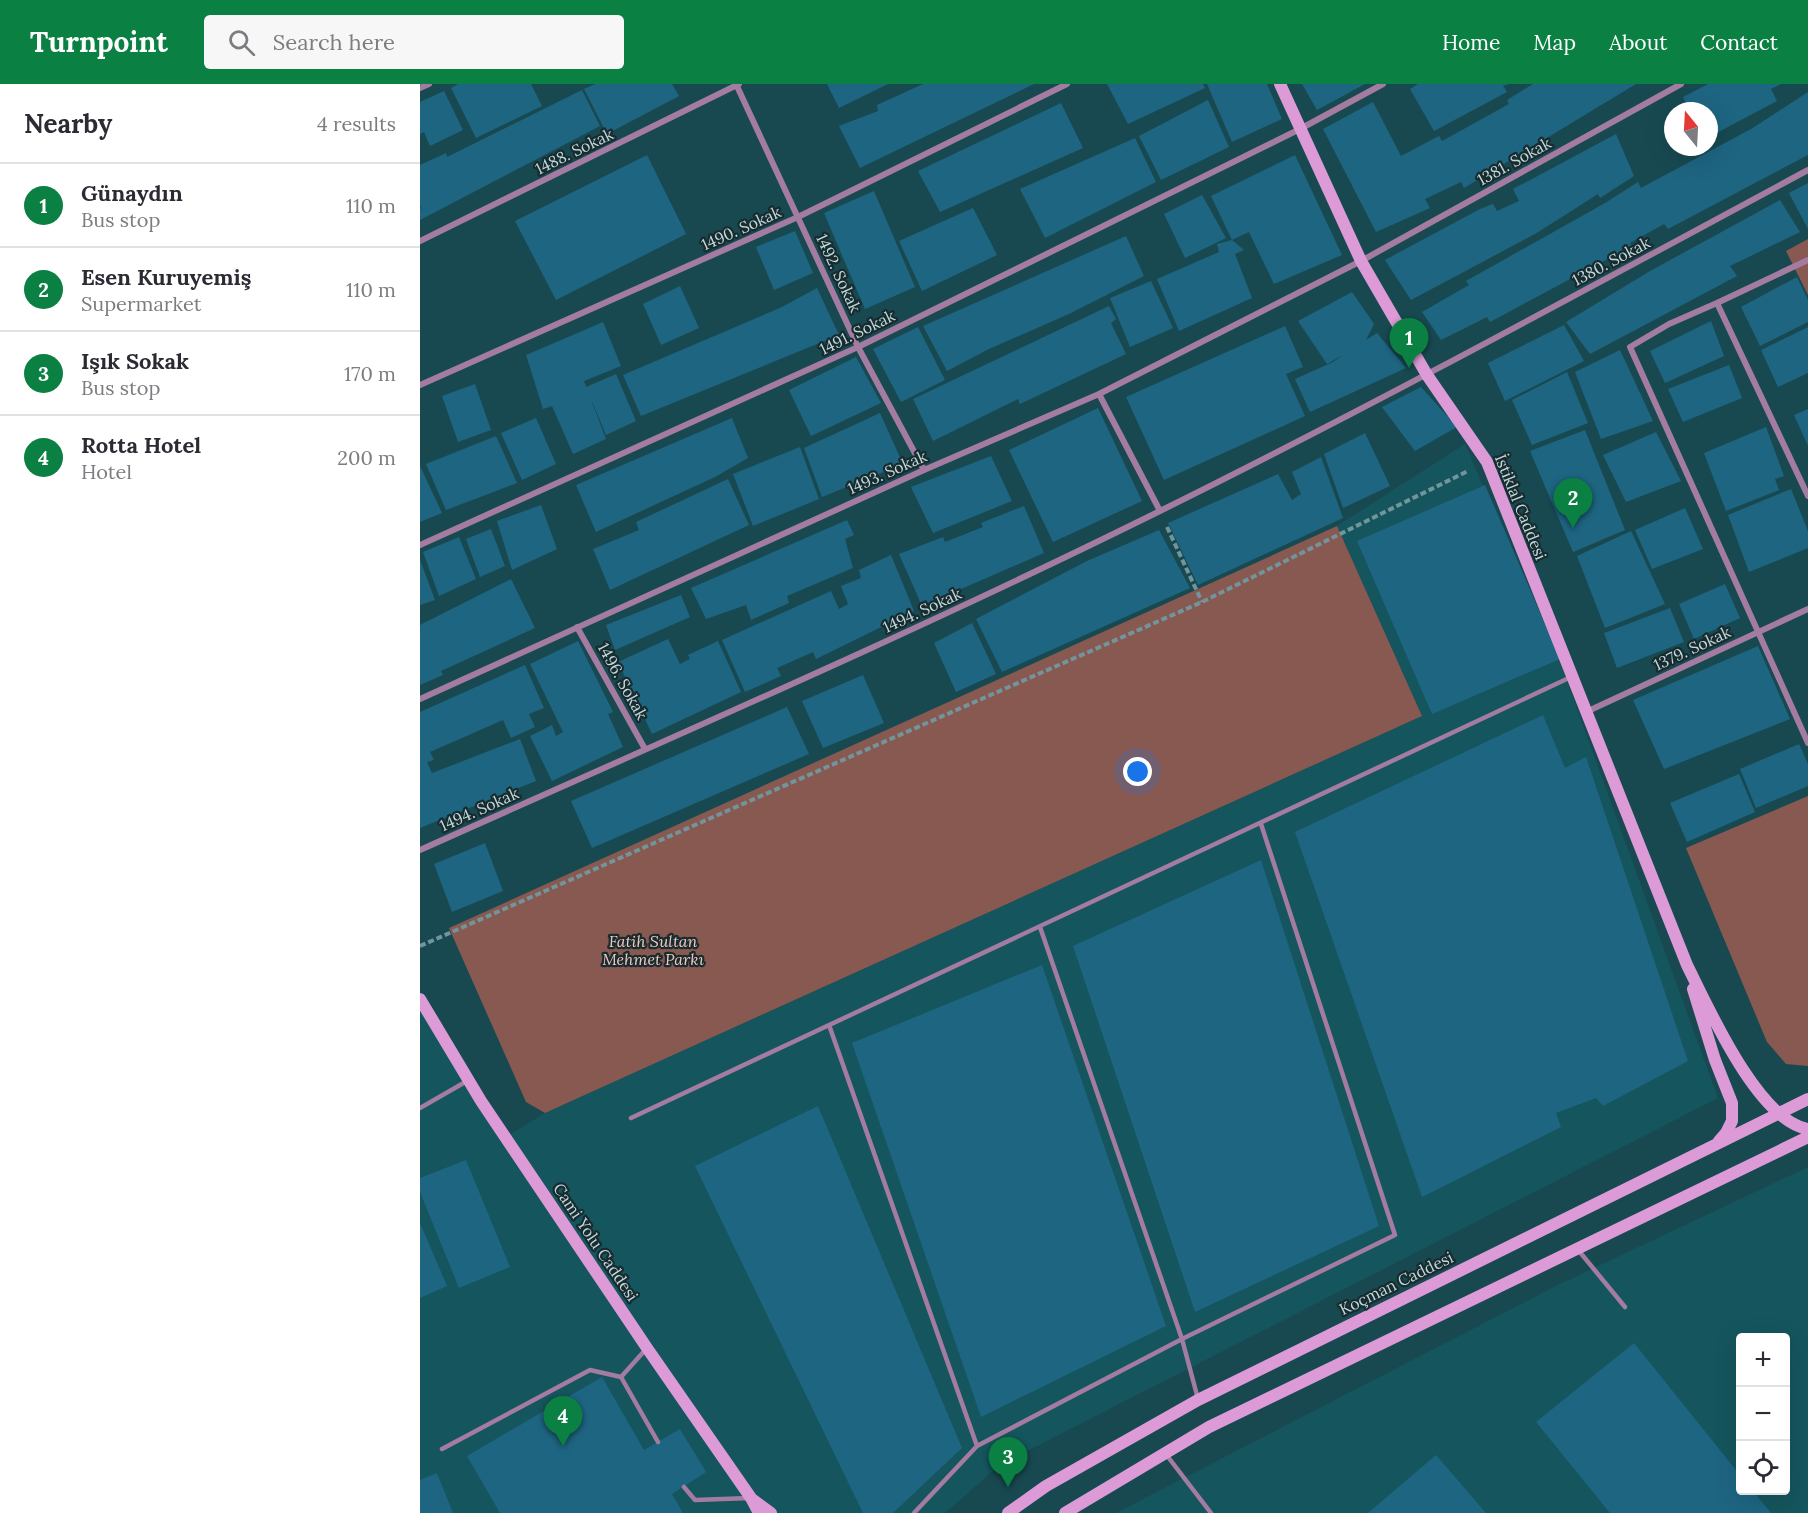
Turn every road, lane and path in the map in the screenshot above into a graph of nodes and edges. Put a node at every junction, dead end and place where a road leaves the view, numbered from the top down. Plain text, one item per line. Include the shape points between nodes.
1 (429, 84) edge
2 (737, 84) edge
3 (1067, 84) edge
4 (1280, 84) edge
5 (1383, 84) edge
6 (1681, 84) edge
7 (420, 88) edge
8 (1300, 129) junction
9 (1808, 170) edge
10 (798, 217) junction
11 (420, 242) edge
12 (1808, 260) edge
13 (1361, 261) junction
14 (1717, 303) junction
15 (858, 347) junction
16 (1427, 375) junction
17 (420, 385) edge
18 (1099, 394) junction
19 (1486, 462) junction
20 (924, 470) junction
21 (1808, 496) edge
22 (1160, 511) junction
23 (420, 545) edge
24 (1202, 602) junction
25 (1808, 609) edge
26 (577, 627) junction
27 (1757, 633) junction
28 (1571, 677) junction
29 (420, 699) edge
30 (1586, 712) junction
31 (1808, 743) edge
32 (645, 749) junction
33 (1261, 824) junction
34 (420, 850) edge
35 (1040, 927) junction
36 (420, 946) edge
37 (1687, 965) junction
38 (420, 999) edge
39 (829, 1025) junction
40 (469, 1080) junction
41 (1808, 1099) edge
42 (420, 1108) edge
43 (1778, 1113) junction
44 (631, 1118) dead end
45 (1808, 1129) edge
46 (1808, 1137) edge
47 (1717, 1143) junction
48 (1577, 1248) junction
49 (1624, 1307) dead end
50 (1182, 1339) junction
51 (647, 1348) junction
52 (621, 1377) junction
53 (1198, 1400) junction
54 (658, 1442) dead end
55 (977, 1446) junction
56 (442, 1449) dead end
57 (1165, 1453) junction
58 (684, 1487) dead end
59 (751, 1498) junction
60 (1069, 1512) edge
61 (759, 1513) edge
62 (771, 1513) edge
63 (914, 1513) edge
64 (1008, 1513) edge
65 (1211, 1513) edge

1 - 7 street
2 - 10 street, 1492. Sokak
2 - 11 street, 1488. Sokak
3 - 10 street, 1490. Sokak
4 - 8 main road, İstiklal Caddesi
5 - 8 street, 1491. Sokak
6 - 13 street, 1381. Sokak
8 - 13 main road, İstiklal Caddesi
8 - 15 street, 1491. Sokak
9 - 16 street, 1380. Sokak
10 - 15 street, 1492. Sokak
10 - 17 street, 1490. Sokak
12 - 14 street
13 - 16 main road, İstiklal Caddesi
13 - 18 street, 1493. Sokak
14 - 21 street
14 - 27 street via 1630,347
15 - 20 street, 1492. Sokak
15 - 23 street, 1491. Sokak
16 - 19 main road, İstiklal Caddesi
16 - 22 street, 1494. Sokak
18 - 20 street, 1493. Sokak
18 - 22 street
19 - 24 path
19 - 28 main road, İstiklal Caddesi
20 - 26 street, 1493. Sokak
22 - 24 path
22 - 32 street, 1494. Sokak via 931,621
24 - 36 path
25 - 27 street, 1379. Sokak
26 - 29 street, 1493. Sokak
26 - 32 street, 1496. Sokak
27 - 30 street, 1379. Sokak
27 - 31 street
28 - 30 main road, İstiklal Caddesi
28 - 33 lane
30 - 37 main road, İstiklal Caddesi
32 - 34 street, 1494. Sokak
33 - 35 lane
33 - 50 lane via 1395,1235
35 - 39 lane
35 - 50 lane
37 - 43 main road via 1726,1043
37 - 47 main road via 1704,1027 1732,1102 1732,1121
38 - 40 main road, Cami Yolu Caddesi
39 - 44 lane
39 - 55 lane
40 - 42 lane
40 - 51 main road, Cami Yolu Caddesi
41 - 43 main road, Koçman Caddesi
43 - 45 main road via 1794,1126
43 - 47 main road, Koçman Caddesi
46 - 48 main road
47 - 53 main road, Koçman Caddesi
48 - 49 lane
48 - 57 main road via 1209,1426
50 - 53 lane
50 - 55 lane
51 - 52 lane
51 - 59 main road, Cami Yolu Caddesi
52 - 54 lane
52 - 56 lane via 590,1370
53 - 64 main road, Koçman Caddesi via 1046,1486
55 - 63 lane
57 - 60 main road
57 - 65 lane
58 - 59 lane via 695,1500
59 - 61 main road
59 - 62 main road

